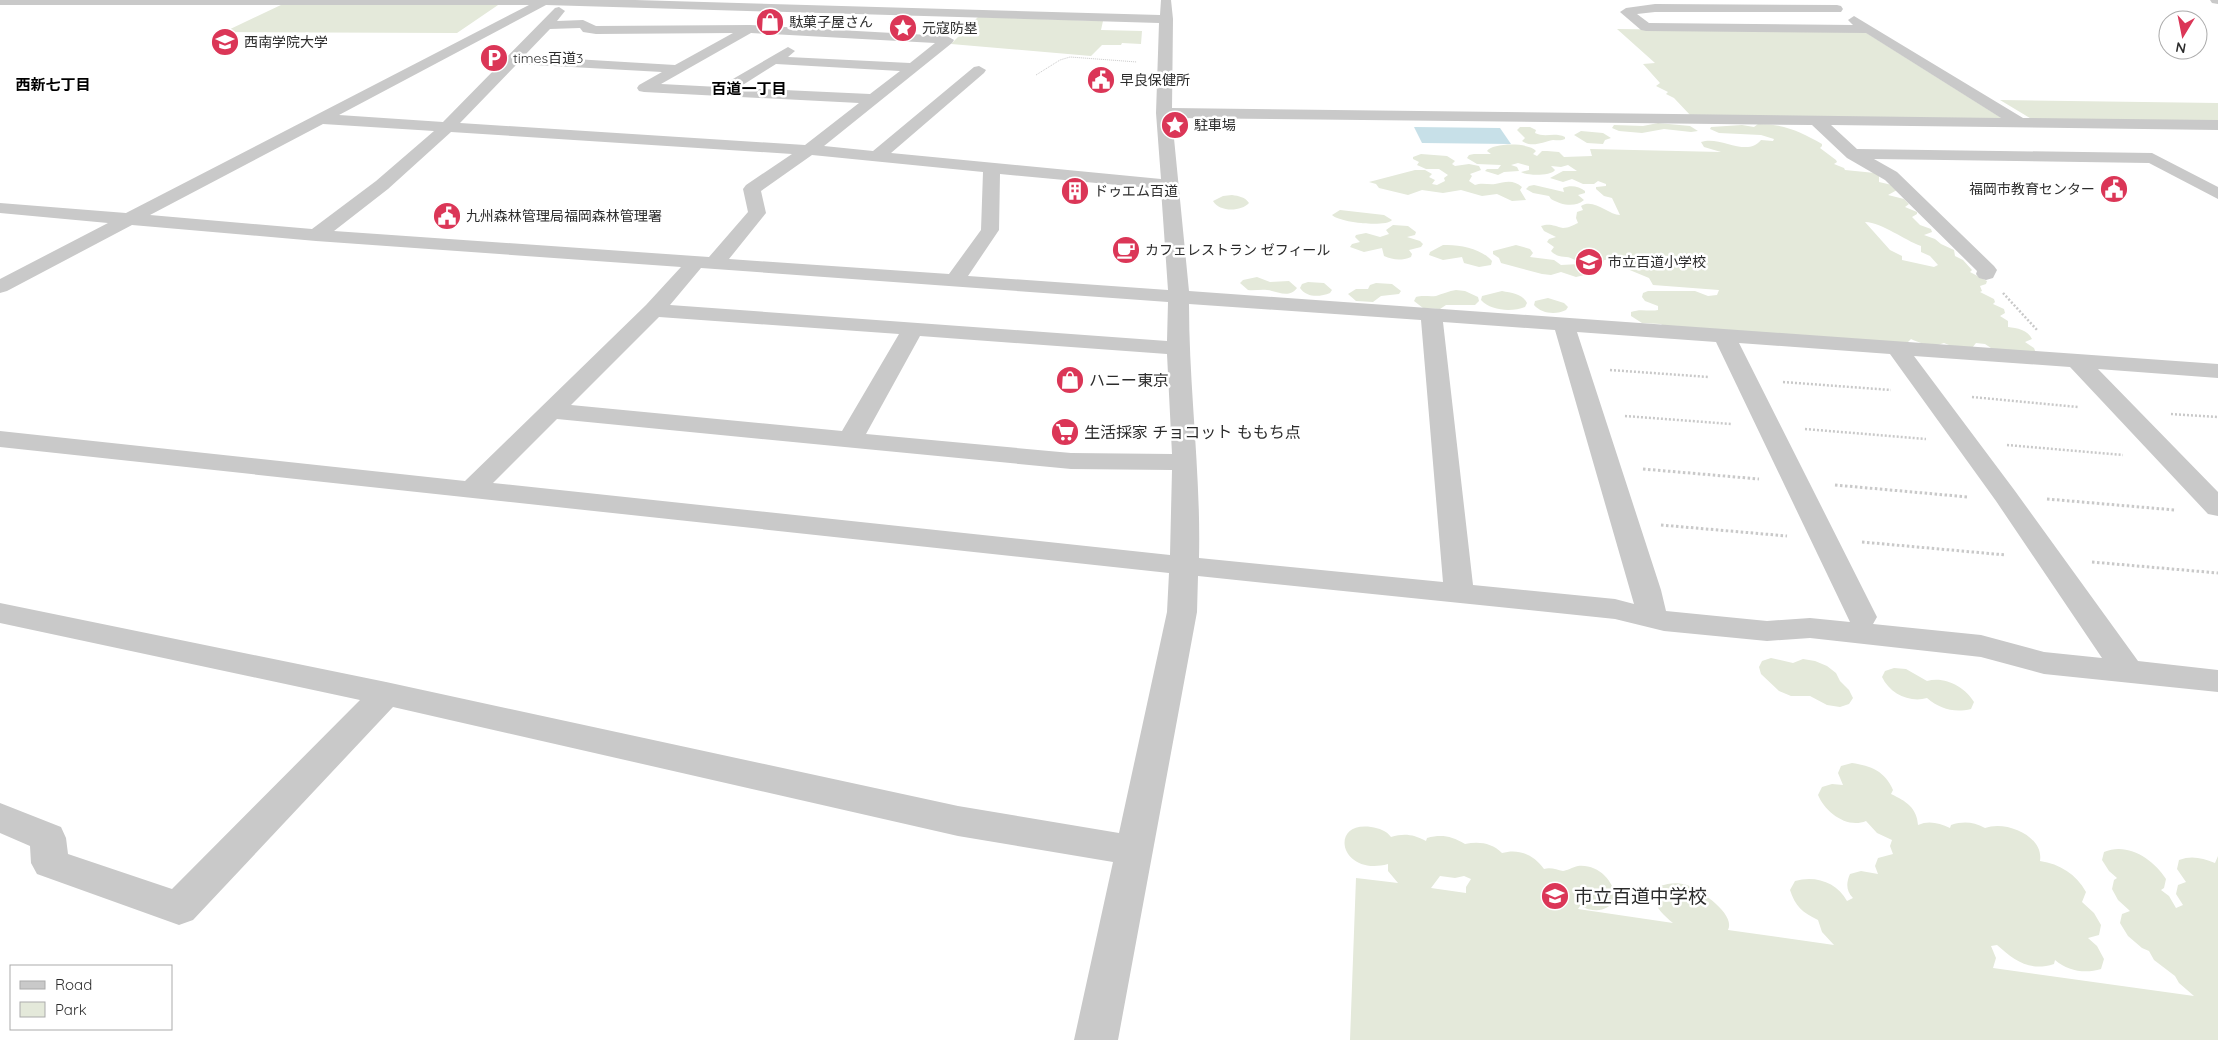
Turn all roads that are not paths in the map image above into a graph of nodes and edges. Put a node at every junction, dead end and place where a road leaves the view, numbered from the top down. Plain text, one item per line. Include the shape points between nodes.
1 (906, 0) edge
2 (1822, 0) edge
3 (0, 1) edge
4 (545, 1) edge
5 (567, 2) junction
6 (787, 4) edge
7 (1837, 9) junction
8 (1166, 10) edge
9 (898, 12) junction
10 (546, 25) junction
11 (750, 29) junction
12 (1868, 29) junction
13 (819, 33) junction
14 (683, 50) dead end
15 (710, 51) junction
16 (514, 60) junction
17 (773, 60) junction
18 (913, 67) junction
19 (678, 69) junction
20 (979, 70) dead end
21 (721, 92) junction
22 (873, 99) junction
23 (1164, 113) junction
24 (322, 119) junction
25 (1816, 120) junction
26 (2020, 123) junction
27 (2218, 125) edge
28 (448, 128) junction
29 (809, 150) junction
30 (1853, 154) junction
31 (876, 157) junction
32 (992, 169) junction
33 (2191, 179) junction
34 (2218, 180) edge
35 (1170, 185) junction
36 (2218, 194) edge
37 (0, 208) edge
38 (131, 219) junction
39 (316, 235) junction
40 (705, 262) junction
41 (1986, 274) road end
42 (954, 281) junction
43 (0, 287) edge
44 (1179, 295) junction
45 (654, 310) junction
46 (1431, 315) junction
47 (1564, 324) junction
48 (913, 329) junction
49 (1724, 336) junction
50 (1178, 348) junction
51 (1897, 348) junction
52 (2071, 361) junction
53 (2218, 371) edge
54 (552, 411) junction
55 (850, 439) junction
56 (1, 440) edge
57 (1185, 462) junction
58 (474, 488) junction
59 (2218, 508) edge
60 (1185, 565) junction
61 (1459, 592) junction
62 (0, 613) edge
63 (1862, 617) dead end
64 (1652, 618) junction
65 (2128, 671) junction
66 (2218, 681) edge
67 (386, 694) junction
68 (0, 817) edge
69 (1135, 851) junction
70 (1096, 1040) edge

1 - 9 street
2 - 7 street
3 - 4 street
4 - 5 street
4 - 24 street
5 - 6 street
5 - 10 street
6 - 9 street
6 - 11 street
7 - 12 street
7 - 12 street via 1655,8 1626,12 1646,27
8 - 9 street
8 - 23 street
10 - 11 street via 583,24 596,30
10 - 16 street
11 - 13 street
11 - 15 street
12 - 26 street
13 - 17 street
13 - 18 street via 947,40
14 - 15 street
15 - 19 street
16 - 19 street
16 - 28 street
17 - 18 street
17 - 21 street
18 - 22 street
19 - 21 street via 644,88
20 - 31 street
21 - 22 street
22 - 29 street
23 - 25 street
23 - 35 street
24 - 28 street
24 - 38 street
25 - 26 street
25 - 30 street
26 - 27 street
28 - 29 street
28 - 39 street via 358,206
29 - 31 street
29 - 40 street via 752,189 756,213
30 - 33 street via 2152,158
30 - 41 street via 1891,176 1986,270
31 - 32 street
32 - 35 street
32 - 42 street via 990,230
33 - 34 street
33 - 36 street
35 - 44 street
37 - 38 street
38 - 39 street
38 - 43 street
39 - 40 street
40 - 42 street
40 - 45 street
42 - 44 street
44 - 46 street
44 - 50 street
45 - 48 street
45 - 54 street
46 - 47 street
46 - 61 street
47 - 49 street
47 - 64 street
48 - 50 street
48 - 55 street
49 - 51 street
49 - 63 street
50 - 57 street
51 - 52 street
51 - 65 street
52 - 53 street
52 - 59 street
54 - 55 street
54 - 58 street
55 - 57 street via 1071,461
56 - 58 street
57 - 60 street
58 - 60 street
60 - 61 street
60 - 69 street via 1182,612
61 - 64 street via 1615,609
62 - 67 street
64 - 65 street via 1767,632 1810,628 1981,646 2044,663
65 - 66 street
67 - 68 street via 179,908 50,863 48,838
67 - 69 street via 958,821
69 - 70 street

